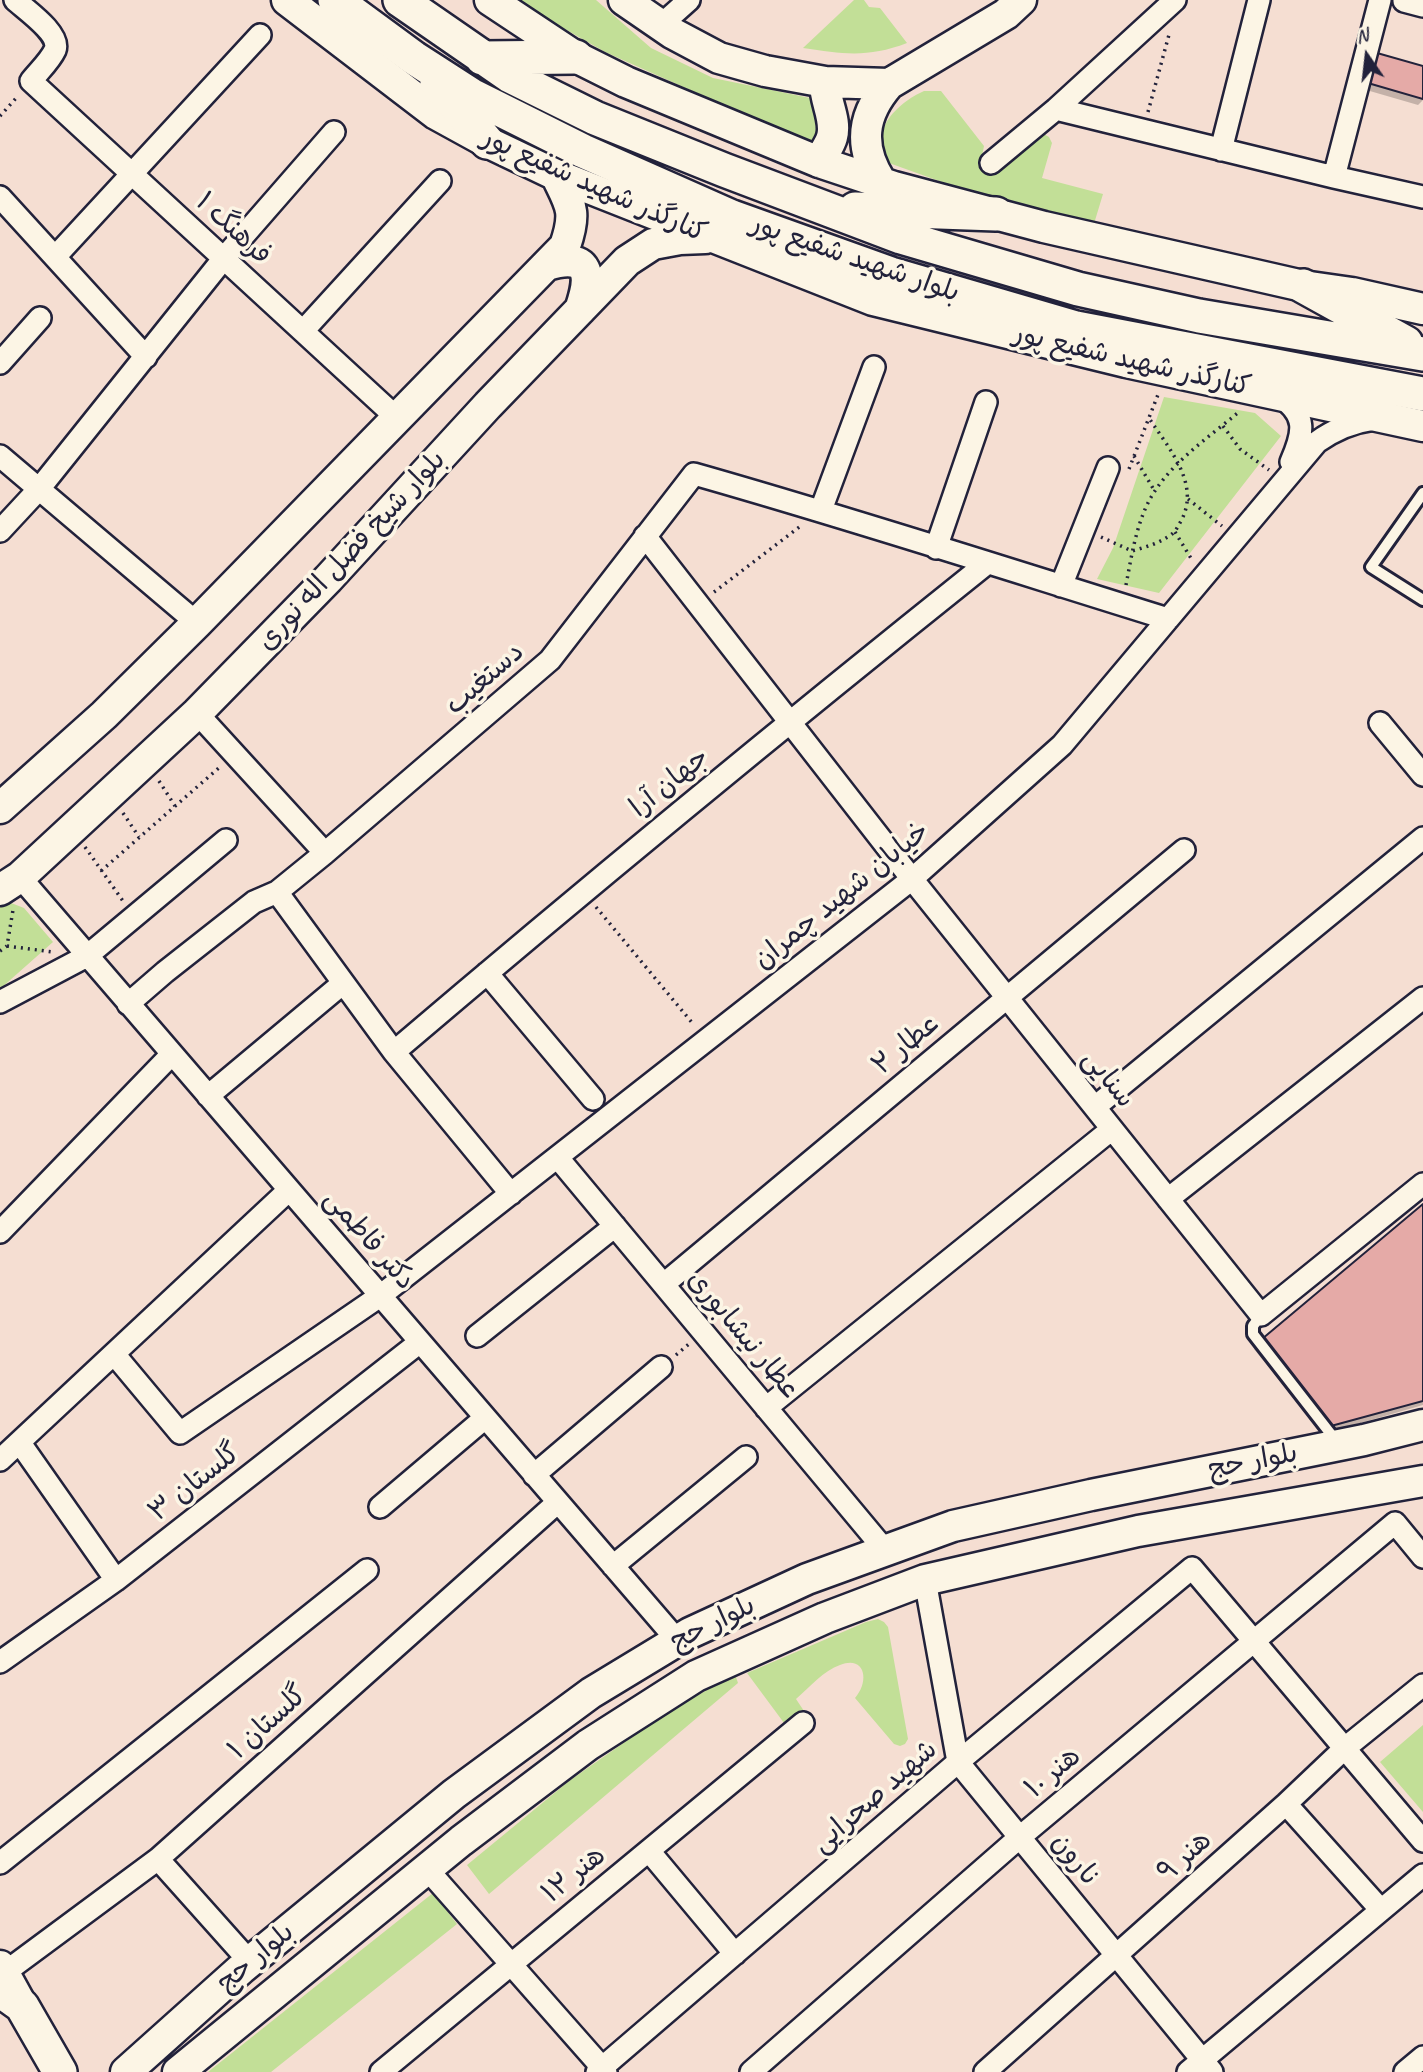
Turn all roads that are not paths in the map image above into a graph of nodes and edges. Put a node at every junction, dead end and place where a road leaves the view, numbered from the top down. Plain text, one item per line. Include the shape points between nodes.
1 (15, 0) edge
2 (287, 0) edge
3 (335, 0) edge
4 (400, 0) edge
5 (490, 0) edge
6 (624, 0) edge
7 (689, 0) edge
8 (1021, 0) edge
9 (1175, 0) edge
10 (1259, 0) edge
11 (1380, 0) edge
12 (661, 25) junction
13 (260, 35) dead end
14 (576, 57) junction
15 (414, 58) junction
16 (482, 58) junction
17 (825, 82) junction
18 (888, 84) junction
19 (1056, 109) junction
20 (334, 132) dead end
21 (487, 142) junction
22 (1221, 149) junction
23 (819, 162) junction
24 (991, 163) dead end
25 (132, 174) junction
26 (556, 176) junction
27 (1334, 177) junction
28 (440, 181) dead end
29 (881, 182) junction
30 (0, 197) edge
31 (1423, 197) edge
32 (824, 208) junction
33 (996, 214) junction
34 (712, 238) junction
35 (55, 257) junction
36 (223, 258) junction
37 (547, 265) junction
38 (1303, 286) junction
39 (1423, 309) edge
40 (580, 310) junction
41 (40, 318) dead end
42 (303, 331) junction
43 (1423, 353) edge
44 (146, 357) junction
45 (0, 363) edge
46 (874, 367) dead end
47 (1271, 393) junction
48 (1423, 394) edge
49 (986, 402) dead end
50 (397, 418) junction
51 (1386, 418) junction
52 (1423, 426) edge
53 (0, 456) edge
54 (1108, 468) dead end
55 (1283, 480) junction
56 (39, 489) junction
57 (1423, 493) edge
58 (821, 510) junction
59 (0, 531) edge
60 (645, 536) junction
61 (936, 548) junction
62 (986, 564) junction
63 (1061, 586) junction
64 (1423, 600) edge
65 (1168, 619) junction
66 (197, 624) junction
67 (197, 713) junction
68 (790, 720) junction
69 (1380, 723) dead end
70 (1423, 775) edge
71 (0, 808) edge
72 (1423, 838) edge
73 (226, 840) dead end
74 (1184, 850) dead end
75 (325, 853) junction
76 (912, 879) junction
77 (10, 884) edge
78 (277, 892) junction
79 (88, 956) junction
80 (487, 973) junction
81 (342, 984) junction
82 (1006, 998) junction
83 (1423, 999) edge
84 (0, 1002) edge
85 (128, 1003) junction
86 (394, 1052) junction
87 (172, 1054) junction
88 (208, 1097) junction
89 (593, 1099) dead end
90 (1095, 1107) junction
91 (1112, 1129) junction
92 (558, 1158) junction
93 (1423, 1184) edge
94 (289, 1190) junction
95 (511, 1194) junction
96 (1168, 1199) junction
97 (615, 1226) junction
98 (0, 1232) edge
99 (664, 1284) junction
100 (380, 1296) junction
101 (1261, 1315) junction
102 (477, 1336) dead end
103 (420, 1342) junction
104 (114, 1354) junction
105 (661, 1367) road end
106 (766, 1408) junction
107 (485, 1418) junction
108 (1423, 1425) edge
109 (20, 1443) junction
110 (1339, 1445) junction
111 (746, 1457) dead end
112 (0, 1460) edge
113 (1260, 1461) junction
114 (534, 1475) junction
115 (1179, 1478) junction
116 (1423, 1481) edge
117 (558, 1502) junction
118 (380, 1507) dead end
119 (1270, 1508) junction
120 (1189, 1522) junction
121 (884, 1549) junction
122 (1423, 1558) edge
123 (613, 1566) junction
124 (367, 1570) dead end
125 (116, 1580) junction
126 (925, 1580) junction
127 (677, 1640) junction
128 (1255, 1642) junction
129 (0, 1662) edge
130 (1423, 1685) edge
131 (803, 1723) dead end
132 (1345, 1748) junction
133 (958, 1762) junction
134 (1286, 1804) junction
135 (1020, 1837) junction
136 (1423, 1841) edge
137 (649, 1851) junction
138 (158, 1859) junction
139 (0, 1863) edge
140 (427, 1869) junction
141 (1423, 1875) edge
142 (1381, 1910) junction
143 (735, 1954) junction
144 (1117, 1956) junction
145 (250, 1962) junction
146 (510, 1964) junction
147 (7, 1984) edge
148 (1423, 2057) edge
149 (148, 2063) edge
150 (1201, 2068) edge
151 (384, 2071) edge
152 (601, 2071) edge
153 (60, 2072) edge
154 (126, 2072) edge
155 (178, 2072) edge
156 (751, 2072) edge
157 (985, 2072) edge
158 (1405, 2072) edge

1 - 25 street, فرهنگ ۱ via 50,30 55,41 55,49 32,81
2 - 21 main road, کنارگذر شهید شفیع پور via 436,114
3 - 15 main road, بلوار شهید شفیع پور
4 - 16 main road, بلوار شهید شفیع پور
5 - 14 main road
6 - 12 main road
7 - 12 street
8 - 18 main road via 1006,15
9 - 19 street
10 - 22 street
11 - 27 street
12 - 17 main road via 719,58
13 - 25 street
14 - 16 main road
14 - 23 main road
15 - 21 main road
15 - 48 main road, بلوار شهید شفیع پور via 473,96 673,193 891,274 1076,328
16 - 32 main road, بلوار شهید شفیع پور via 595,118
17 - 18 main road
17 - 23 main road via 832,137
18 - 29 main road via 868,115 866,136 868,155
19 - 22 street
19 - 24 street
20 - 36 street
21 - 26 main road, کنارگذر شهید شفیع پور
22 - 27 street
23 - 29 main road
25 - 35 street
25 - 36 street, فرهنگ ۱
26 - 34 main road, کنارگذر شهید شفیع پور
26 - 37 main road, بلوار شیخ فضل اله نوری via 570,204 573,224 565,246
27 - 31 street
28 - 42 street
29 - 33 main road
30 - 35 street
32 - 33 main road
32 - 43 main road, بلوار شهید شفیع پور via 901,237 1078,289 1199,316
33 - 38 main road
34 - 40 main road, بلوار شیخ فضل اله نوری via 653,244 627,261
34 - 47 main road, کنارگذر شهید شفیع پور via 873,300
35 - 44 street
36 - 42 street, فرهنگ ۱
36 - 44 street
37 - 40 main road via 566,259 582,267 588,288
37 - 50 main road, بلوار شیخ فضل اله نوری
38 - 39 main road
38 - 43 main road
40 - 67 main road, بلوار شیخ فضل اله نوری
41 - 45 street
42 - 50 street, فرهنگ ۱
44 - 56 street
46 - 58 street
47 - 51 main road, کنارگذر شهید شفیع پور
47 - 55 street via 1293,405 1302,428
49 - 61 street
50 - 66 main road, بلوار شیخ فضل اله نوری
51 - 52 main road, کنارگذر شهید شفیع پور
51 - 55 street via 1332,430
53 - 56 street
54 - 63 street
55 - 65 street, خیابان شهید چمران
56 - 59 street
56 - 66 street
57 - 64 lane via 1371,567
58 - 60 street, دستغیب via 694,474
58 - 61 street
60 - 68 street, سنایی
60 - 75 street, دستغیب via 550,660
61 - 62 street
62 - 63 street
62 - 68 street, جهان آرا
63 - 65 street
65 - 76 street, خیابان شهید چمران via 1062,745
66 - 71 main road, بلوار شیخ فضل اله نوری
67 - 75 street
67 - 77 main road, بلوار شیخ فضل اله نوری
68 - 76 street, سنایی
68 - 80 street, جهان آرا
69 - 70 street
72 - 90 street
73 - 79 street
74 - 82 street, عطار ۲
75 - 78 street, دستغیب
76 - 82 street, سنایی
76 - 92 street, خیابان شهید چمران
77 - 79 street, دکتر فاطمی
78 - 81 street
78 - 85 street, دستغیب via 254,902
79 - 84 street
79 - 85 street, دکتر فاطمی
80 - 86 street, جهان آرا
80 - 89 street
81 - 86 street
81 - 88 street
82 - 90 street, سنایی
82 - 99 street, عطار ۲
83 - 96 street
85 - 87 street, دکتر فاطمی
86 - 95 street
87 - 88 street, دکتر فاطمی
87 - 98 street
88 - 94 street, دکتر فاطمی
90 - 91 street, سنایی
91 - 96 street, سنایی
91 - 106 street
92 - 95 street, خیابان شهید چمران
92 - 97 street, عطار نیشابوری
93 - 101 street
94 - 100 street, دکتر فاطمی
94 - 104 street
95 - 100 street, خیابان شهید چمران
96 - 101 street, سنایی
97 - 99 street, عطار نیشابوری
97 - 102 street
99 - 106 street, عطار نیشابوری
100 - 103 street, دکتر فاطمی
100 - 104 street, خیابان شهید چمران via 180,1433
101 - 110 lane via 1253,1334
103 - 107 street, دکتر فاطمی
103 - 125 street, گلستان ۳
104 - 109 street
105 - 114 street
106 - 121 street, عطار نیشابوری
107 - 114 street, دکتر فاطمی
107 - 118 street
108 - 110 main road, بلوار حج
109 - 112 street
109 - 125 street
110 - 113 main road, بلوار حج
111 - 123 street
113 - 115 main road, بلوار حج
113 - 119 main road via 1255,1485
114 - 117 street, دکتر فاطمی
115 - 120 main road via 1196,1498
115 - 121 main road, بلوار حج via 953,1526
116 - 119 main road, بلوار حج
117 - 123 street, دکتر فاطمی
117 - 138 street, گلستان ۱
119 - 120 main road, بلوار حج
120 - 126 main road, بلوار حج
121 - 127 main road, بلوار حج via 807,1579
122 - 128 street, هنر ۱۰ via 1395,1523
123 - 127 street, دکتر فاطمی
124 - 139 street
125 - 129 street, گلستان ۳
126 - 133 street, نارون
126 - 140 main road, بلوار حج via 825,1618 696,1676 588,1745
127 - 145 main road, بلوار حج via 591,1693 454,1794
128 - 132 street
128 - 133 street, شهید صحرایی via 1192,1568
128 - 135 street, هنر ۱۰
130 - 132 street, هنر ۹
131 - 137 street, هنر ۱۲
132 - 134 street, هنر ۹
132 - 136 street
133 - 135 street, نارون
133 - 143 street, شهید صحرایی
134 - 142 street
134 - 144 street, هنر ۹
135 - 144 street, نارون
135 - 156 street, هنر ۱۰
137 - 143 street
137 - 146 street, هنر ۱۲
138 - 145 street
138 - 147 street, گلستان ۱
140 - 146 street
140 - 155 main road, بلوار حج
141 - 142 street
142 - 150 street
143 - 152 street, شهید صحرایی
144 - 150 street, نارون
144 - 157 street, هنر ۹
145 - 149 main road, بلوار حج
146 - 151 street, هنر ۱۲
146 - 152 street
147 - 153 main road
148 - 158 street
149 - 154 main road, بلوار حج

